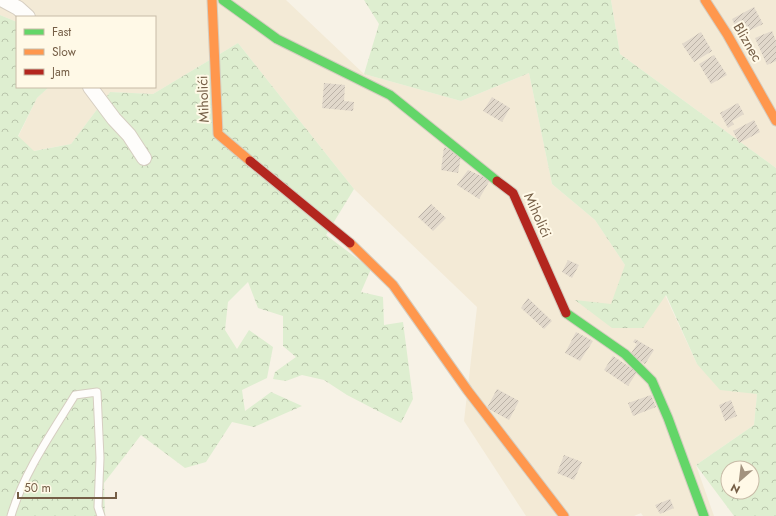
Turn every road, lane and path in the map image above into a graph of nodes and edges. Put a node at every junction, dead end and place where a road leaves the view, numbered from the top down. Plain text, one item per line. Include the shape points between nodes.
1 (3, 0) edge
2 (212, 0) edge
3 (223, 0) edge
4 (704, 0) edge
5 (27, 16) edge
6 (91, 88) edge
7 (776, 121) edge
8 (144, 158) dead end
9 (11, 516) edge
10 (101, 516) edge
11 (564, 516) edge
12 (704, 516) edge

1 - 5 street
2 - 11 street, Miholići via 218,134 364,255 393,285 468,391
3 - 12 street, Miholići via 277,39 390,95 513,193 565,312 625,354 652,381
4 - 7 street, Bliznec via 727,34
6 - 8 street via 114,119 130,134
9 - 10 lane via 36,458 74,395 97,392 100,458 98,507

